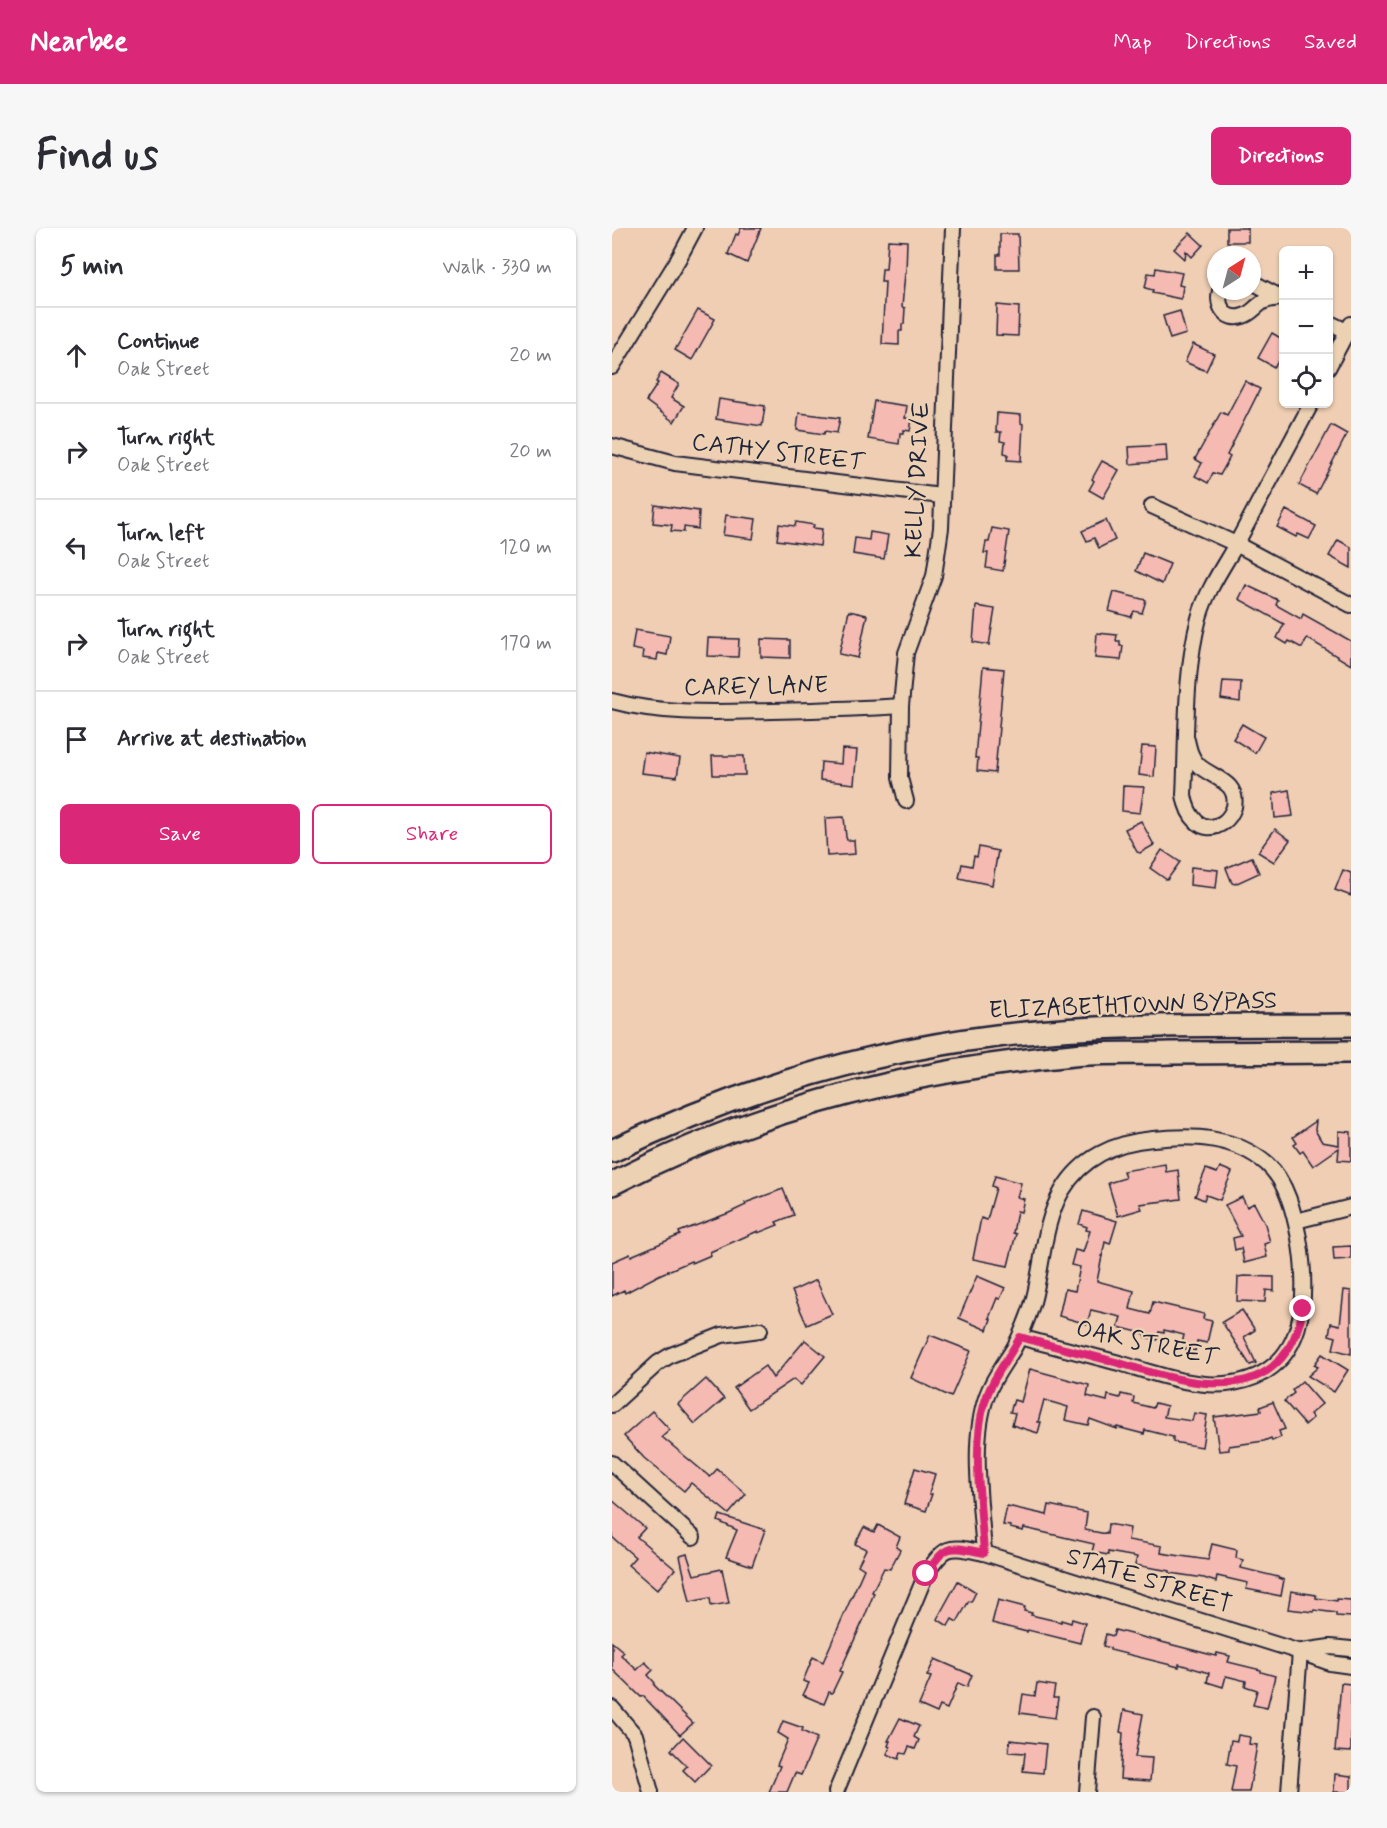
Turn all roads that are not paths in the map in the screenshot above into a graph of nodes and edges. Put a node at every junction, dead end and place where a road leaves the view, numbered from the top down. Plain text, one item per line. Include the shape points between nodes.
1 (696, 228) edge
2 (953, 228) edge
3 (1261, 287) edge
4 (1279, 296) edge
5 (1279, 299) edge
6 (1218, 300) edge
7 (1333, 323) edge
8 (1350, 329) edge
9 (1333, 361) edge
10 (612, 368) edge
11 (1309, 408) edge
12 (612, 446) edge
13 (941, 496) junction
14 (1152, 506) dead end
15 (1236, 544) junction
16 (1351, 605) edge
17 (612, 701) edge
18 (901, 706) junction
19 (1187, 740) junction
20 (906, 801) dead end
21 (1351, 1025) edge
22 (1351, 1052) edge
23 (686, 1117) junction
24 (612, 1137) edge
25 (612, 1151) edge
26 (664, 1160) junction
27 (612, 1184) edge
28 (612, 1198) edge
29 (1351, 1207) edge
30 (1296, 1221) junction
31 (760, 1330) dead end
32 (1020, 1337) junction
33 (612, 1405) edge
34 (612, 1463) edge
35 (693, 1537) dead end
36 (984, 1553) junction
37 (1351, 1649) edge
38 (1300, 1652) junction
39 (1351, 1666) edge
40 (612, 1708) edge
41 (1093, 1717) dead end
42 (651, 1792) edge
43 (836, 1792) edge
44 (1087, 1792) edge
45 (1289, 1792) edge

1 - 10 street
2 - 13 street, KELLY DRIVE
3 - 4 street
5 - 6 street via 1235,317 1221,309
7 - 8 street
8 - 9 street
11 - 15 street
12 - 13 street, CATHY STREET via 675,463
13 - 18 street, KELLY DRIVE via 934,576 906,653
14 - 15 street
15 - 16 street
15 - 19 street via 1210,588 1199,618
17 - 18 street, CAREY LANE via 639,707 721,712
18 - 20 street, KELLY DRIVE via 900,778
19 - 19 street via 1186,806 1198,823 1216,826 1230,815 1234,794 1223,780 1193,759
21 - 23 highway, ELIZABETHTOWN BYPASS via 1085,1029 953,1042 818,1071
22 - 26 highway, ELIZABETHTOWN BYPASS via 1075,1055 984,1065 883,1084 808,1104
23 - 24 highway
23 - 25 highway, ELIZABETHTOWN BYPASS
26 - 27 highway, ELIZABETHTOWN BYPASS
26 - 28 highway
29 - 30 street
30 - 32 street, OAK STREET via 1304,1282 1300,1322 1282,1357 1248,1379 1220,1384 1189,1381
30 - 32 street, OAK STREET via 1276,1174 1238,1146 1180,1136 1132,1142 1104,1151 1080,1167 1056,1202 1032,1304
31 - 33 street via 722,1335 671,1355
32 - 36 street, OAK STREET via 988,1392 980,1420 977,1449
34 - 35 street
36 - 38 street, STATE STREET
36 - 43 street via 948,1548 926,1574
37 - 38 street, STATE STREET via 1330,1647
38 - 39 street, STATE STREET
38 - 45 street
40 - 42 street via 635,1735
41 - 44 street

